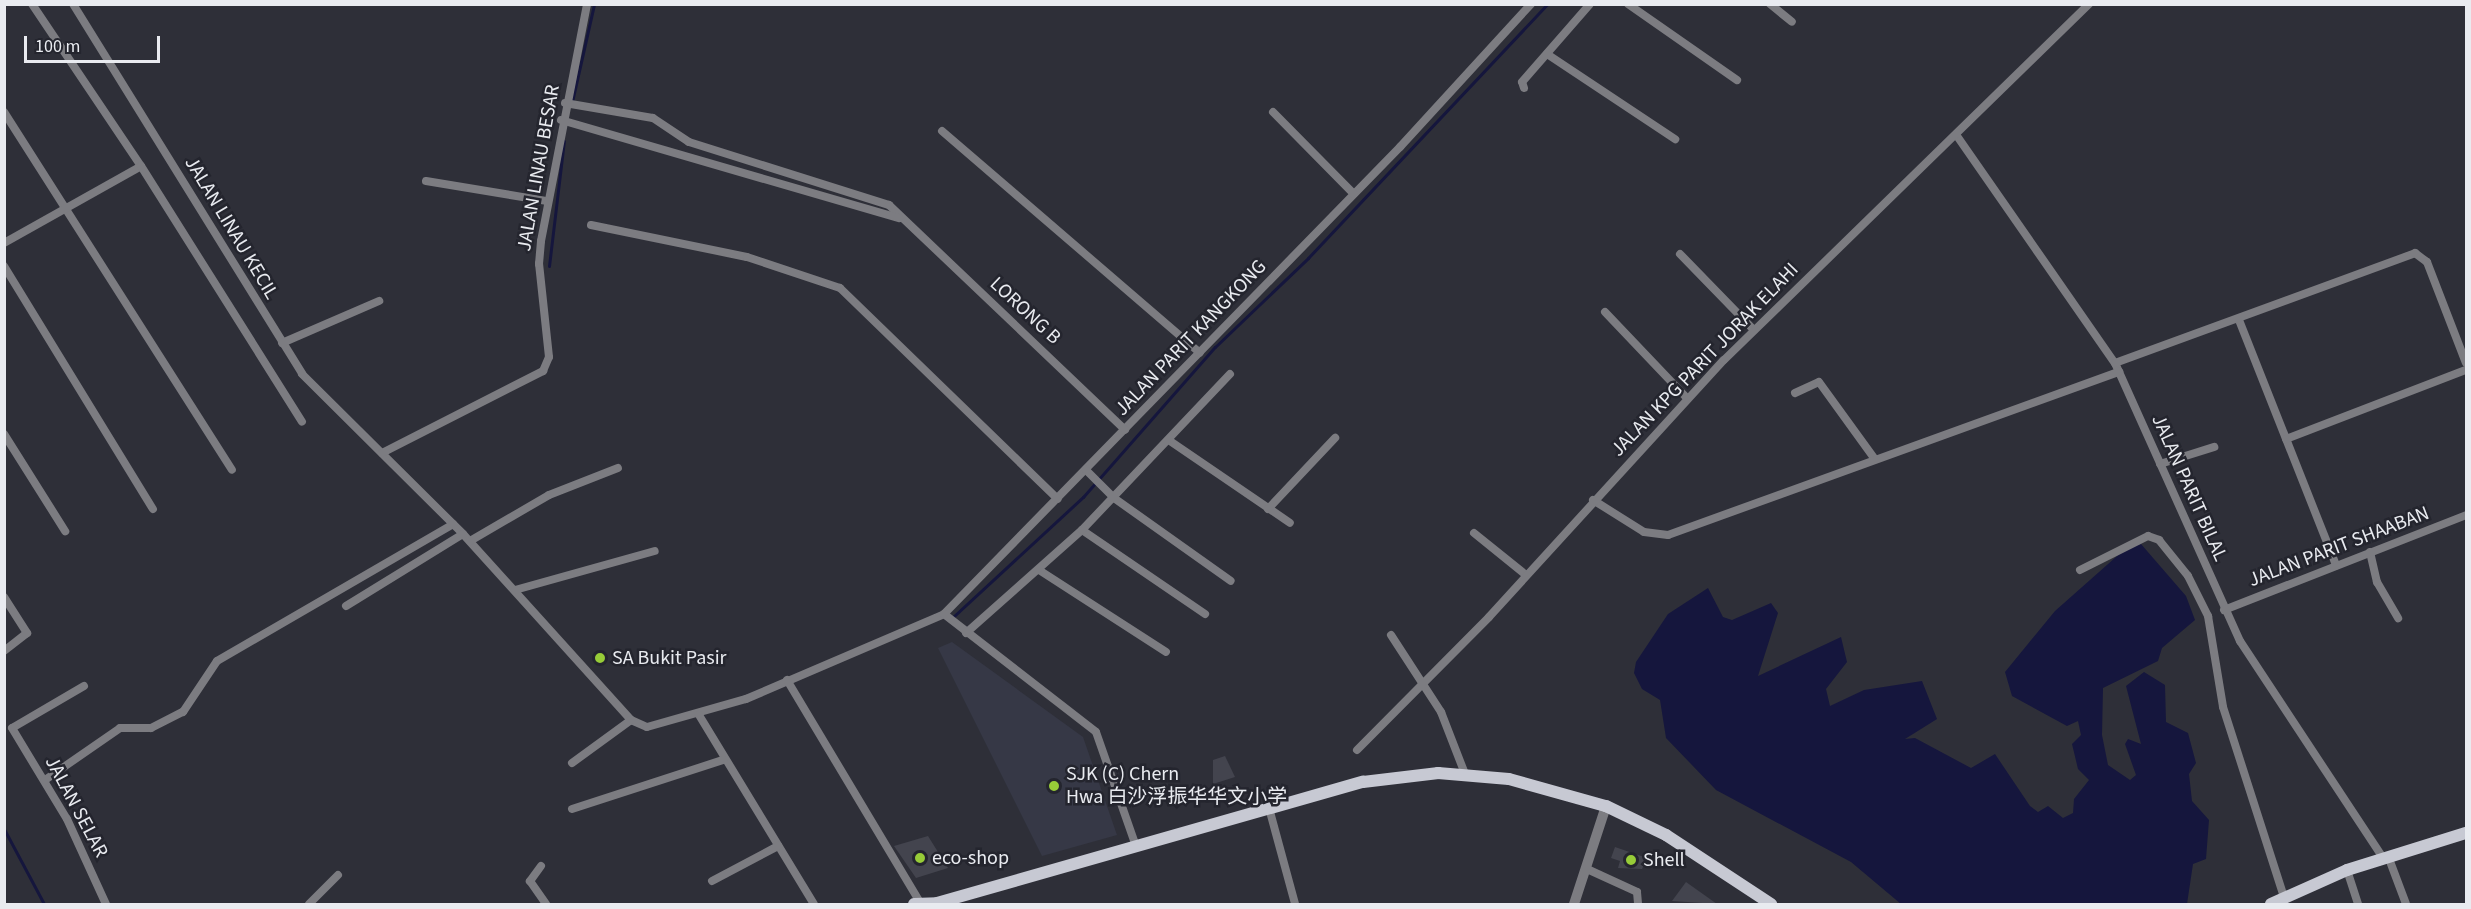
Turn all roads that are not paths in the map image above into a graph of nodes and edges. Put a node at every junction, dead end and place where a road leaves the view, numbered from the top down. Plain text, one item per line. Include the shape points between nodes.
1 (32, 4) edge
2 (74, 4) edge
3 (587, 4) edge
4 (1530, 4) edge
5 (1590, 4) edge
6 (1628, 4) edge
7 (1770, 4) edge
8 (2083, 7) edge
9 (1792, 21) dead end
10 (1547, 54) junction
11 (1737, 80) dead end
12 (1524, 88) dead end
13 (572, 104) junction
14 (4, 112) edge
15 (1273, 112) dead end
16 (564, 121) junction
17 (942, 131) dead end
18 (1957, 136) junction
19 (1676, 139) dead end
20 (141, 166) junction
21 (426, 181) dead end
22 (861, 194) junction
23 (1354, 194) junction
24 (547, 201) junction
25 (858, 204) junction
26 (68, 207) junction
27 (899, 218) junction
28 (591, 225) dead end
29 (4, 243) edge
30 (1680, 254) dead end
31 (4, 266) edge
32 (379, 301) dead end
33 (1605, 312) dead end
34 (2239, 320) junction
35 (1751, 326) junction
36 (282, 344) junction
37 (1200, 352) junction
38 (2115, 363) junction
39 (2466, 363) edge
40 (2466, 370) edge
41 (2120, 372) junction
42 (1230, 374) dead end
43 (1795, 393) dead end
44 (1684, 394) junction
45 (302, 422) dead end
46 (1125, 430) junction
47 (4, 434) edge
48 (1335, 438) dead end
49 (2286, 439) junction
50 (1170, 441) junction
51 (2214, 447) dead end
52 (381, 453) junction
53 (1874, 458) junction
54 (2160, 464) junction
55 (618, 468) dead end
56 (232, 470) dead end
57 (1090, 473) junction
58 (1114, 498) junction
59 (1058, 499) junction
60 (1593, 500) junction
61 (1268, 508) junction
62 (153, 509) dead end
63 (2466, 515) edge
64 (1290, 523) dead end
65 (453, 524) junction
66 (1082, 530) junction
67 (65, 531) dead end
68 (1474, 533) dead end
69 (463, 534) junction
70 (470, 541) junction
71 (655, 551) dead end
72 (2371, 556) junction
73 (2336, 565) junction
74 (1039, 570) junction
75 (2080, 570) dead end
76 (1526, 575) junction
77 (1231, 581) dead end
78 (515, 590) junction
79 (4, 597) edge
80 (346, 606) dead end
81 (2224, 610) junction
82 (944, 614) junction
83 (1205, 614) dead end
84 (2398, 618) dead end
85 (966, 633) junction
86 (1391, 635) dead end
87 (4, 651) edge
88 (1166, 652) dead end
89 (787, 680) junction
90 (1425, 685) junction
91 (84, 686) dead end
92 (699, 715) junction
93 (631, 720) junction
94 (1357, 750) dead end
95 (723, 760) junction
96 (572, 763) dead end
97 (1465, 774) junction
98 (45, 780) junction
99 (1606, 806) junction
100 (1269, 808) junction
101 (572, 809) dead end
102 (2466, 833) edge
103 (778, 846) junction
104 (1136, 846) junction
105 (2385, 857) junction
106 (541, 866) dead end
107 (1587, 869) junction
108 (2347, 870) junction
109 (338, 875) dead end
110 (712, 881) dead end
111 (2290, 898) edge
112 (106, 904) edge
113 (309, 904) edge
114 (546, 904) edge
115 (814, 904) edge
116 (918, 904) edge
117 (936, 904) edge
118 (1295, 904) edge
119 (1574, 904) edge
120 (1638, 904) edge
121 (1771, 904) edge
122 (2271, 904) edge
123 (2358, 904) edge
124 (2406, 904) edge

1 - 20 street
2 - 36 street, JALAN LINAU KECIL
3 - 13 street, JALAN LINAU BESAR
4 - 23 street, JALAN PARIT KANGKONG
5 - 10 street
6 - 11 street
7 - 9 street
8 - 18 street, JALAN KPG PARIT JORAK ELAHI
10 - 12 street via 1522,82
10 - 19 street
13 - 16 street, JALAN LINAU BESAR
13 - 22 street, LORONG B via 653,118 689,142
14 - 26 street
15 - 23 street
16 - 24 street, JALAN LINAU BESAR
16 - 25 street
17 - 37 street
18 - 35 street, JALAN KPG PARIT JORAK ELAHI
18 - 38 street, JALAN PARIT BILAL
20 - 26 street
20 - 45 street
21 - 24 street
22 - 25 street
22 - 27 street, LORONG B via 889,205
23 - 37 street, JALAN PARIT KANGKONG
24 - 52 street, JALAN LINAU BESAR via 538,264 549,357 543,371
25 - 27 street
26 - 29 street
26 - 56 street
27 - 46 street, LORONG B
28 - 59 street via 747,257 840,288
30 - 35 street
31 - 62 street
32 - 36 street
33 - 44 street
34 - 38 street
34 - 39 street via 2415,253 2427,262
34 - 49 street
35 - 44 street, JALAN KPG PARIT JORAK ELAHI
36 - 52 street, JALAN LINAU KECIL via 302,374
37 - 46 street, JALAN PARIT KANGKONG
38 - 41 street, JALAN PARIT BILAL
40 - 49 street
41 - 53 street
41 - 54 street, JALAN PARIT BILAL
42 - 50 street
43 - 53 street via 1819,382
44 - 60 street, JALAN KPG PARIT JORAK ELAHI
46 - 57 street, JALAN PARIT KANGKONG
47 - 67 street
48 - 61 street
49 - 73 street
50 - 58 street
50 - 61 street
51 - 54 street
52 - 65 street, JALAN LINAU KECIL
53 - 60 street via 1668,535 1644,532
54 - 81 street, JALAN PARIT BILAL
55 - 70 street via 549,495
57 - 58 street
57 - 59 street, JALAN PARIT KANGKONG
58 - 66 street
58 - 77 street
59 - 82 street, JALAN PARIT KANGKONG
60 - 76 street, JALAN KPG PARIT JORAK ELAHI
61 - 64 street
63 - 72 street, JALAN PARIT SHAABAN
65 - 69 street, JALAN LINAU KECIL
65 - 98 street via 217,661 183,712 151,728 123,727
66 - 74 street
66 - 83 street
68 - 76 street
69 - 70 street, JALAN LINAU KECIL
69 - 80 street
70 - 78 street, JALAN LINAU KECIL
71 - 78 street
72 - 73 street, JALAN PARIT SHAABAN
72 - 84 street
73 - 81 street, JALAN PARIT SHAABAN
74 - 85 street
74 - 88 street
75 - 111 street via 2148,536 2159,540 2188,576 2208,616 2223,707
76 - 90 street, JALAN KPG PARIT JORAK ELAHI
78 - 93 street, JALAN LINAU KECIL
79 - 87 street via 27,633
81 - 105 street, JALAN PARIT BILAL
82 - 85 street
82 - 89 street
85 - 104 street via 1096,732
86 - 90 street
89 - 92 street
89 - 116 street
90 - 94 street, JALAN KPG PARIT JORAK ELAHI
90 - 97 street
91 - 98 street, JALAN SELAR via 12,728
92 - 93 street via 647,727
92 - 95 street
93 - 96 street
95 - 101 street
95 - 103 street
97 - 99 main road
97 - 100 main road via 1374,780
98 - 112 street, JALAN SELAR
99 - 107 street
99 - 121 main road via 1666,835
100 - 104 main road
100 - 118 street
102 - 105 main road
103 - 110 street
103 - 115 street
104 - 117 main road
105 - 108 main road
105 - 124 street, JALAN PARIT BILAL
106 - 114 street via 530,881
107 - 119 street
107 - 120 street via 1637,892
108 - 111 main road
108 - 123 street
109 - 113 street
111 - 122 main road
116 - 117 main road

